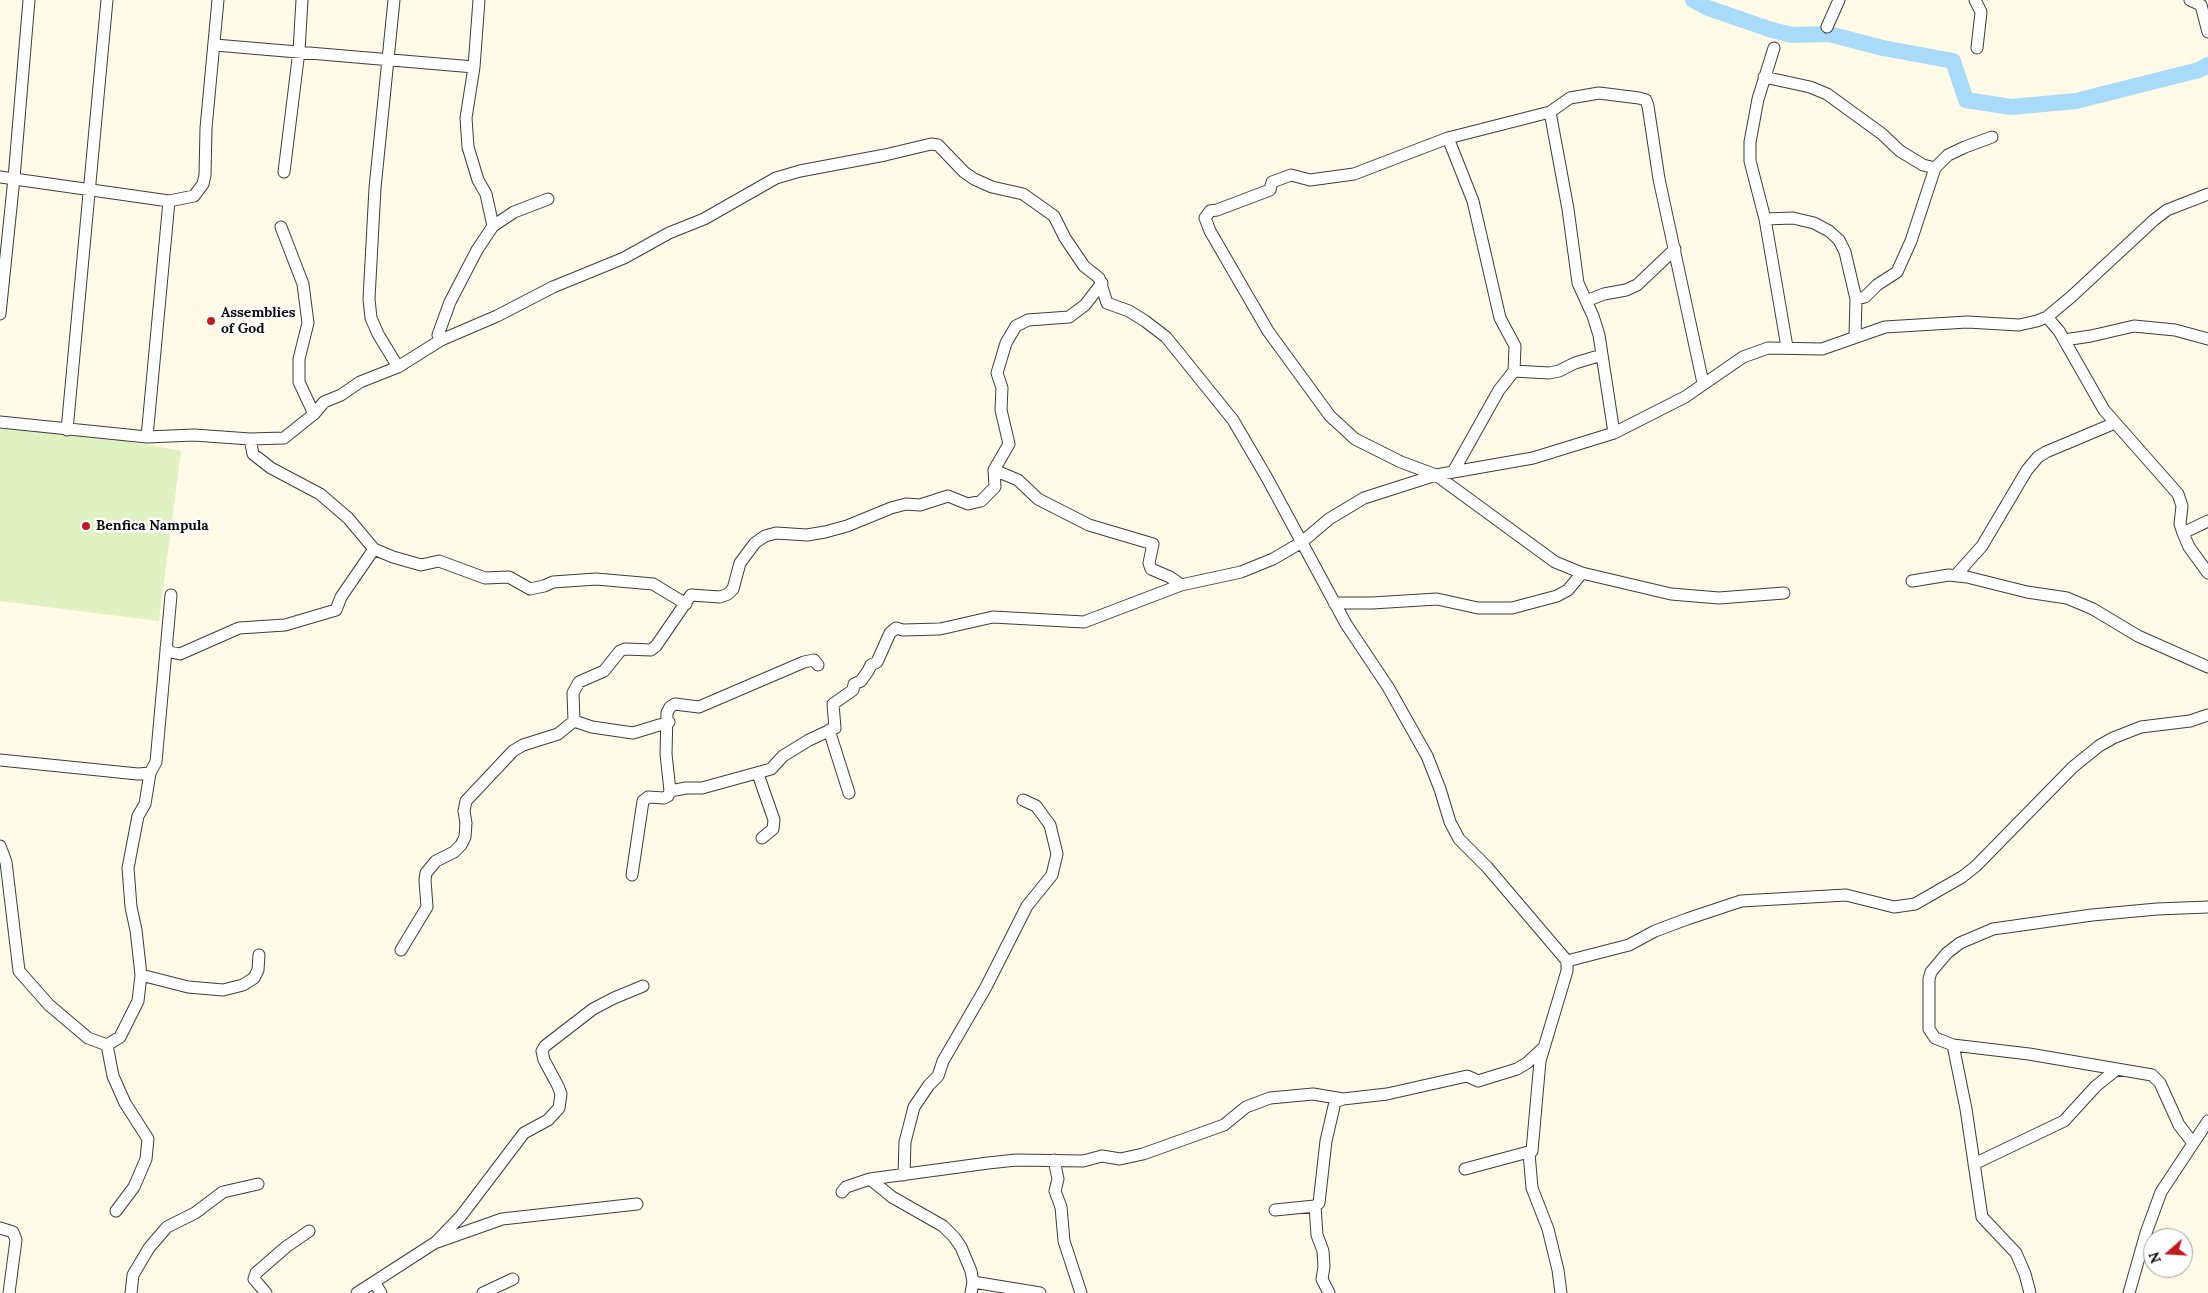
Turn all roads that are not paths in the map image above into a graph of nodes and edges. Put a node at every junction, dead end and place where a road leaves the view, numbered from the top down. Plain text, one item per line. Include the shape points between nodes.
1 (29, 0) edge
2 (107, 0) edge
3 (218, 0) edge
4 (302, 0) edge
5 (394, 0) edge
6 (479, 0) edge
7 (1839, 0) edge
8 (1975, 0) edge
9 (2190, 0) edge
10 (1827, 27) dead end
11 (2208, 32) edge
12 (215, 44) junction
13 (1774, 48) dead end
14 (1977, 48) dead end
15 (299, 51) junction
16 (389, 60) junction
17 (474, 67) junction
18 (1764, 77) junction
19 (1550, 112) junction
20 (1992, 137) dead end
21 (1448, 138) junction
22 (1935, 168) junction
23 (284, 172) dead end
24 (0, 177) edge
25 (14, 178) junction
26 (89, 190) junction
27 (2208, 194) edge
28 (548, 199) dead end
29 (168, 201) junction
30 (1765, 219) junction
31 (493, 226) junction
32 (280, 227) dead end
33 (1675, 249) junction
34 (1102, 283) junction
35 (1856, 300) junction
36 (1586, 301) junction
37 (0, 314) edge
38 (2047, 318) junction
39 (1855, 337) junction
40 (2208, 339) edge
41 (441, 340) junction
42 (2064, 340) junction
43 (1786, 347) junction
44 (1602, 355) junction
45 (398, 367) junction
46 (1514, 371) junction
47 (1704, 383) junction
48 (314, 414) junction
49 (0, 422) edge
50 (2115, 423) junction
51 (67, 430) junction
52 (1614, 433) junction
53 (147, 437) junction
54 (250, 439) junction
55 (994, 470) junction
56 (1453, 472) junction
57 (1436, 475) junction
58 (2208, 521) edge
59 (2183, 533) junction
60 (1302, 542) junction
61 (374, 548) junction
62 (1582, 573) junction
63 (2208, 573) edge
64 (1956, 576) junction
65 (1912, 581) dead end
66 (1181, 585) junction
67 (1784, 593) dead end
68 (171, 595) dead end
69 (1334, 603) junction
70 (686, 604) junction
71 (166, 648) junction
72 (818, 665) dead end
73 (2208, 666) edge
74 (2208, 715) edge
75 (574, 721) junction
76 (668, 722) junction
77 (829, 730) junction
78 (0, 760) edge
79 (150, 773) junction
80 (758, 774) junction
81 (670, 791) junction
82 (849, 793) dead end
83 (1023, 800) dead end
84 (762, 838) dead end
85 (0, 846) edge
86 (632, 875) dead end
87 (2208, 907) edge
88 (401, 950) dead end
89 (259, 955) dead end
90 (1567, 961) junction
91 (141, 975) junction
92 (643, 986) dead end
93 (1547, 1041) junction
94 (107, 1045) junction
95 (1952, 1045) junction
96 (2116, 1070) junction
97 (1343, 1099) junction
98 (2208, 1121) edge
99 (2193, 1143) junction
100 (1529, 1153) junction
101 (1054, 1160) junction
102 (1974, 1164) junction
103 (1465, 1170) dead end
104 (904, 1175) junction
105 (870, 1179) junction
106 (258, 1184) dead end
107 (842, 1192) dead end
108 (637, 1204) dead end
109 (1315, 1206) junction
110 (1275, 1210) dead end
111 (116, 1211) dead end
112 (0, 1228) edge
113 (310, 1231) dead end
114 (436, 1242) junction
115 (512, 1279) dead end
116 (374, 1282) junction
117 (972, 1287) edge
118 (9, 1293) edge
119 (131, 1293) edge
120 (266, 1293) edge
121 (357, 1293) edge
122 (381, 1293) edge
123 (484, 1293) edge
124 (1040, 1293) edge
125 (1081, 1293) edge
126 (1329, 1293) edge
127 (1561, 1293) edge
128 (2030, 1293) edge
129 (2129, 1293) edge

1 - 25 street
2 - 26 street
3 - 12 street
4 - 15 street
5 - 16 street
6 - 17 street
7 - 10 street
8 - 14 street via 1981,12
9 - 11 street via 2201,5
12 - 15 street
12 - 29 street via 203,184 194,196
13 - 18 street
15 - 16 street
15 - 23 street
16 - 17 street
16 - 45 street via 375,188 369,299 371,318
17 - 31 street via 466,118 468,147 486,194
18 - 22 street via 1827,94 1900,151 1923,165
18 - 30 street via 1750,142 1750,161
19 - 21 street
19 - 33 street via 1570,98 1598,93 1646,100 1658,179
19 - 36 street via 1578,283
20 - 22 street via 1956,151
21 - 46 street via 1473,201 1500,318 1515,346
21 - 57 street via 1354,174 1310,180 1291,174 1272,182 1270,190 1210,211 1205,218 1268,332 1330,416 1355,438 1401,462
22 - 35 street via 1911,241 1897,272 1865,297
24 - 25 street
25 - 26 street
25 - 37 street
26 - 29 street
26 - 51 street
27 - 38 street via 2167,210 2154,220
28 - 31 street via 514,212
29 - 53 street
30 - 35 street via 1793,218 1829,231 1845,252
30 - 43 street
31 - 41 street via 450,302 438,335
32 - 48 street via 303,284 308,323 299,359 299,382
33 - 36 street via 1637,285
33 - 47 street
34 - 41 street via 1084,266 1054,216 1023,194 974,179 938,145 931,144 776,178 704,219 668,233 624,258
34 - 55 street via 1085,305 1068,317 1028,320 1016,326 1006,343 997,373 1009,444
34 - 60 street via 1107,303 1146,321 1166,338 1233,420
35 - 39 street
36 - 44 street via 1599,335
38 - 39 street via 2019,325 1967,322 1895,326
38 - 42 street
39 - 43 street via 1822,349
40 - 42 street via 2176,330 2134,326
41 - 45 street
42 - 50 street via 2104,410
43 - 47 street via 1768,348 1743,357
44 - 46 street via 1549,373
44 - 52 street
45 - 48 street via 360,382 324,402
46 - 56 street via 1499,390
47 - 52 street
48 - 54 street via 284,438
49 - 51 street
50 - 59 street via 2178,494
50 - 64 street via 2038,457 1982,546
51 - 53 street
52 - 56 street via 1509,464
53 - 54 street via 194,435
54 - 61 street via 253,454 331,502
55 - 66 street via 1018,480 1038,499 1081,521 1153,544 1151,568
55 - 70 street via 995,487 982,501 968,504 948,496 920,505 891,508 825,532 765,536 755,542 740,563 733,589 728,594 720,597 691,595
56 - 57 street
57 - 60 street via 1364,498 1329,519
57 - 62 street via 1555,562
58 - 59 street
59 - 63 street
60 - 66 street via 1241,572
60 - 69 street
61 - 70 street via 393,557 421,564 439,562 486,578 509,577 530,589 553,582 596,579 652,584
61 - 71 street via 341,597 336,610 285,625 239,628 180,654
62 - 67 street via 1671,594 1719,598
62 - 69 street via 1568,590 1557,596 1512,608 1478,608 1437,599
64 - 65 street via 1932,576
64 - 73 street via 2081,602 2138,636
66 - 77 street via 1084,622 993,618 940,629 896,628 890,633 877,662 871,664 868,672 854,684 853,690 834,704 836,726
68 - 71 street
69 - 90 street via 1388,687 1427,756 1459,839 1496,877
70 - 75 street via 651,650 620,651 604,671 579,682 573,692
71 - 79 street via 156,762
72 - 76 street via 814,660 804,662 699,707 672,705 667,713
74 - 90 street via 2141,728 2099,746 2072,767 1976,866 1915,904 1894,907 1840,895 1741,901 1663,928 1629,945
75 - 76 street via 592,728 633,733
75 - 88 street via 558,734 513,751 466,802 465,837 461,846 436,861 426,873 427,907
76 - 81 street via 666,754
77 - 80 street via 783,756 771,769
77 - 82 street
78 - 79 street
79 - 91 street via 148,794 138,816 128,868
80 - 81 street via 702,788
80 - 84 street via 774,820 773,829
81 - 86 street via 664,798 648,797 643,802
83 - 104 street via 1036,806 1050,825 1058,854 1052,875 1027,906 986,987 943,1061 938,1076 914,1107 905,1142
85 - 94 street via 6,862 19,971 49,1005 88,1038
87 - 95 street via 2157,909 2022,924 1993,929 1960,942 1936,966 1929,979 1931,1035
89 - 91 street via 254,978 223,990 188,987
90 - 93 street
91 - 94 street via 138,1001 129,1020 120,1037
92 - 114 street via 594,1009 545,1046 542,1051 544,1060 561,1094 559,1108 548,1120 524,1133 462,1216
93 - 97 street via 1527,1064 1492,1078 1478,1081 1467,1076 1387,1094
93 - 100 street via 1540,1061 1533,1148
94 - 111 street via 113,1076 125,1103 148,1139 146,1159 134,1187
95 - 96 street via 2029,1054
95 - 102 street
96 - 99 street via 2146,1073 2156,1078 2179,1125
96 - 102 street via 2096,1086 2064,1121
97 - 101 street via 1313,1094 1270,1098 1246,1107 1224,1125 1143,1154 1120,1159 1102,1156 1083,1161
97 - 109 street via 1335,1102 1326,1141 1319,1203
98 - 99 street
99 - 129 street via 2162,1192
100 - 103 street
100 - 127 street via 1532,1188 1548,1229
101 - 104 street via 1016,1160
101 - 125 street via 1058,1179 1055,1191 1061,1206 1064,1241
102 - 128 street via 1982,1218 2016,1253
104 - 105 street
105 - 107 street via 846,1187
105 - 117 street via 892,1197 943,1226 961,1247
106 - 119 street via 223,1192 195,1213 167,1227 149,1248 133,1275
108 - 114 street via 502,1219
109 - 110 street
109 - 126 street via 1317,1235 1323,1251 1322,1279
112 - 118 street via 13,1232 16,1240
113 - 120 street via 256,1273 254,1279
114 - 116 street
115 - 123 street
116 - 121 street
116 - 122 street
117 - 124 street

